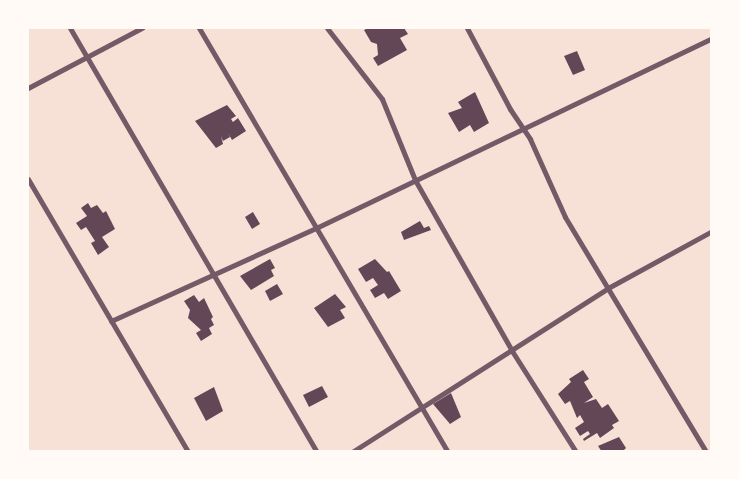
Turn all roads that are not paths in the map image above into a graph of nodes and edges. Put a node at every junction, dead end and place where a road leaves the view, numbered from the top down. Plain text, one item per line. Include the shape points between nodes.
1 (70, 28) edge
2 (142, 28) edge
3 (199, 28) edge
4 (327, 28) edge
5 (467, 28) edge
6 (712, 38) edge
7 (87, 56) junction
8 (28, 88) edge
9 (524, 129) junction
10 (28, 179) edge
11 (415, 180) junction
12 (316, 228) junction
13 (710, 232) edge
14 (712, 238) edge
15 (213, 273) junction
16 (608, 288) junction
17 (111, 321) junction
18 (512, 350) junction
19 (421, 406) junction
20 (188, 452) edge
21 (317, 452) edge
22 (352, 452) edge
23 (448, 452) edge
24 (576, 452) edge
25 (706, 452) edge

1 - 7 street
2 - 7 street
3 - 12 street
4 - 11 street via 382,99
5 - 9 street
6 - 9 street
7 - 8 street
7 - 15 street
9 - 11 street
9 - 16 street via 565,217
10 - 17 street
11 - 12 street
11 - 18 street
12 - 15 street
12 - 19 street
13 - 14 street
13 - 16 street
15 - 17 street
15 - 21 street
16 - 18 street
16 - 25 street
17 - 20 street
18 - 19 street
18 - 24 street
19 - 22 street
19 - 23 street

